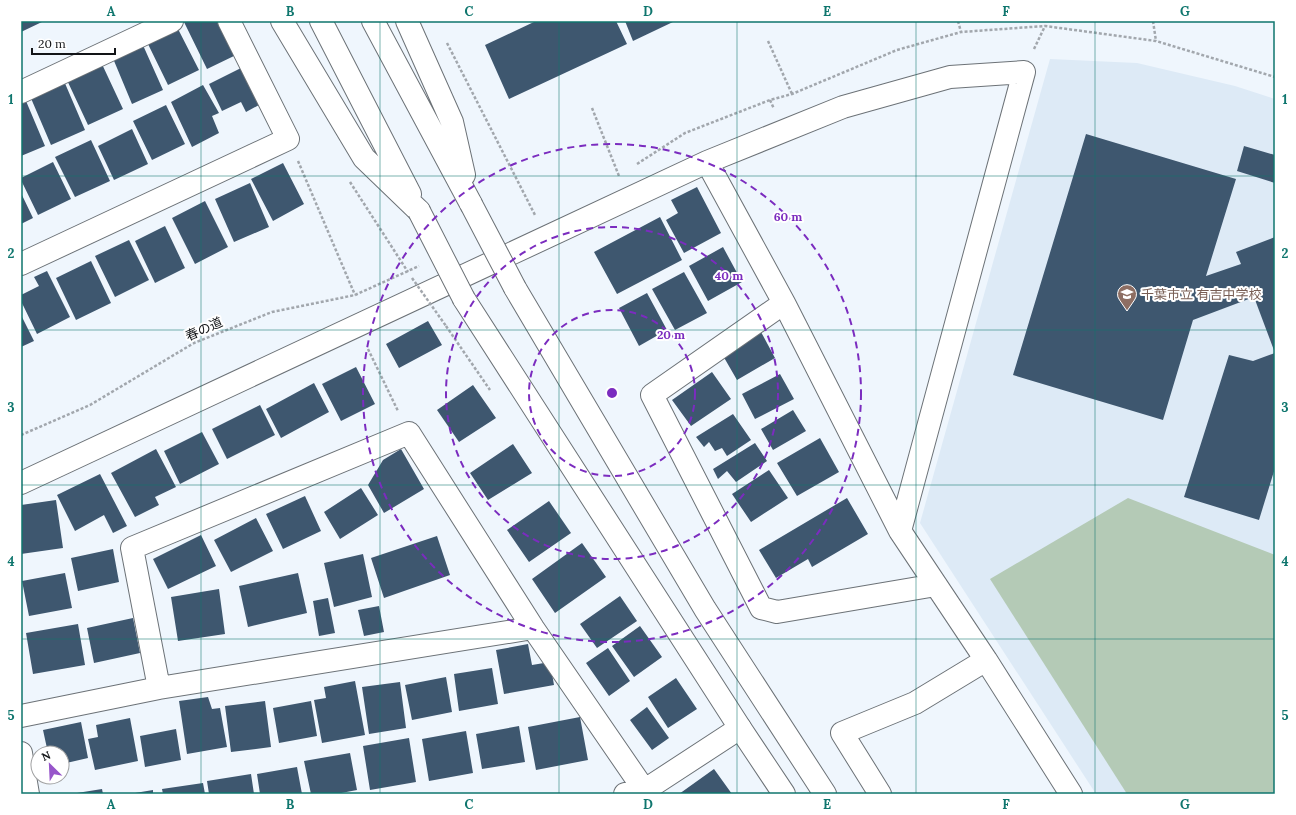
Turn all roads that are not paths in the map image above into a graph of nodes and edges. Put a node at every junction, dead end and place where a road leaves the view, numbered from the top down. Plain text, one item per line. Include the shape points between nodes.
1 (172, 21) edge
2 (229, 21) edge
3 (282, 21) edge
4 (321, 21) edge
5 (373, 21) edge
6 (408, 21) edge
7 (21, 92) edge
8 (707, 162) junction
9 (471, 204) junction
10 (419, 211) junction
11 (21, 264) edge
12 (784, 304) junction
13 (21, 483) edge
14 (900, 531) junction
15 (936, 585) junction
16 (533, 628) junction
17 (986, 660) junction
18 (159, 688) junction
19 (21, 716) edge
20 (740, 728) junction
21 (21, 753) edge
22 (639, 793) edge
23 (28, 794) edge
24 (784, 794) edge
25 (825, 794) edge
26 (880, 794) edge
27 (1071, 794) edge

1 - 7 street
2 - 11 street via 288,139
3 - 10 street via 364,158
4 - 10 street
5 - 9 street
6 - 9 street via 452,122
8 - 12 street
8 - 13 street
8 - 14 street via 851,105 950,77 1024,72
9 - 25 street, bridge via 514,288 705,609
10 - 20 street, bridge via 464,299
12 - 14 street
12 - 15 street via 652,395 762,608 776,612
14 - 15 street
15 - 17 street
16 - 18 street
16 - 18 street via 409,433 132,548
16 - 22 street
17 - 26 street via 915,703 842,733
17 - 27 street
18 - 19 street
20 - 22 street
20 - 24 street
21 - 23 street

